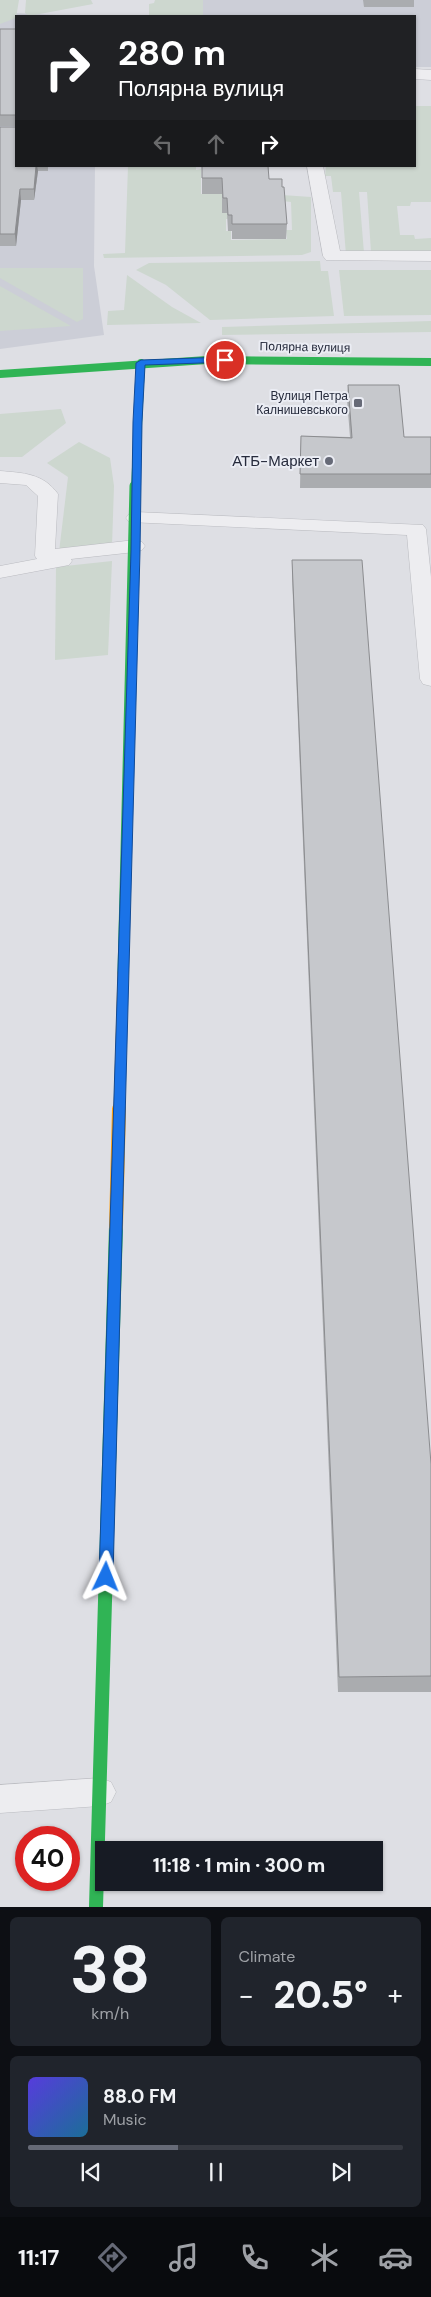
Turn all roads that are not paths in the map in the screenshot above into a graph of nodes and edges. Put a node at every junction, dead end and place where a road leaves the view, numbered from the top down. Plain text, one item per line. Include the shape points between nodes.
1 (416, 74) edge
2 (431, 74) edge
3 (315, 167) edge
4 (431, 256) edge
5 (431, 362) edge
6 (141, 363) junction
7 (0, 374) edge
8 (0, 477) edge
9 (136, 518) junction
10 (135, 549) junction
11 (0, 572) edge
12 (431, 679) edge
13 (100, 1792) junction
14 (0, 1799) edge
15 (96, 1907) edge

1 - 2 lane
3 - 4 lane via 332,256
5 - 6 street, Полярна вулиця via 207,360
6 - 7 street, Полярна вулиця
6 - 9 street
8 - 10 lane via 32,480 48,494 45,556
9 - 10 street
9 - 12 lane via 416,529
10 - 11 lane
10 - 13 street
13 - 14 lane
13 - 15 street

